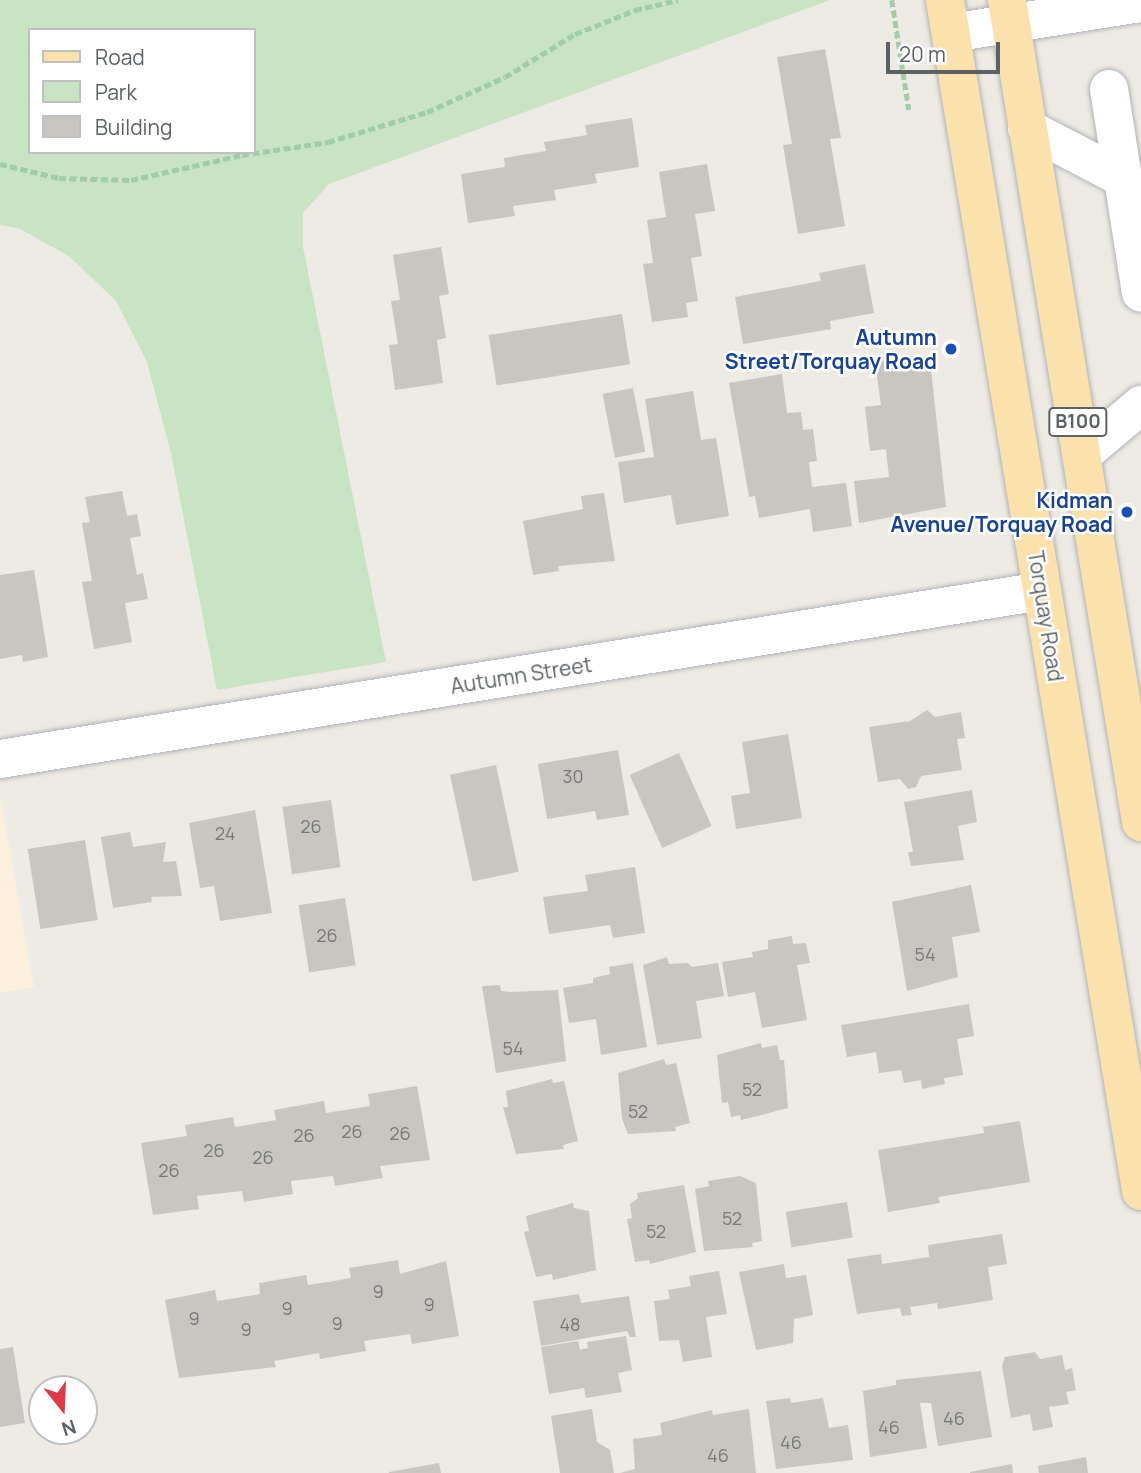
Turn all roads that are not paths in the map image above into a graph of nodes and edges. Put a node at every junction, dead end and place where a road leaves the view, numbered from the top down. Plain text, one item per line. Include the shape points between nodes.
1 (1131, 2) edge
2 (1009, 11) edge
3 (948, 16) edge
4 (1109, 89) dead end
5 (1027, 128) junction
6 (1123, 178) junction
7 (1141, 293) edge
8 (1141, 405) edge
9 (1084, 453) junction
10 (1042, 591) junction
11 (0, 759) edge
12 (1141, 822) edge
13 (1141, 1191) edge

1 - 2 street
2 - 3 street
2 - 5 main road, B100
3 - 10 main road, Torquay Road / B100
4 - 6 street
5 - 6 street
5 - 9 main road, B100
6 - 7 street
8 - 9 street
9 - 12 main road, B100
10 - 11 street, Autumn Street
10 - 13 main road, Torquay Road / B100

